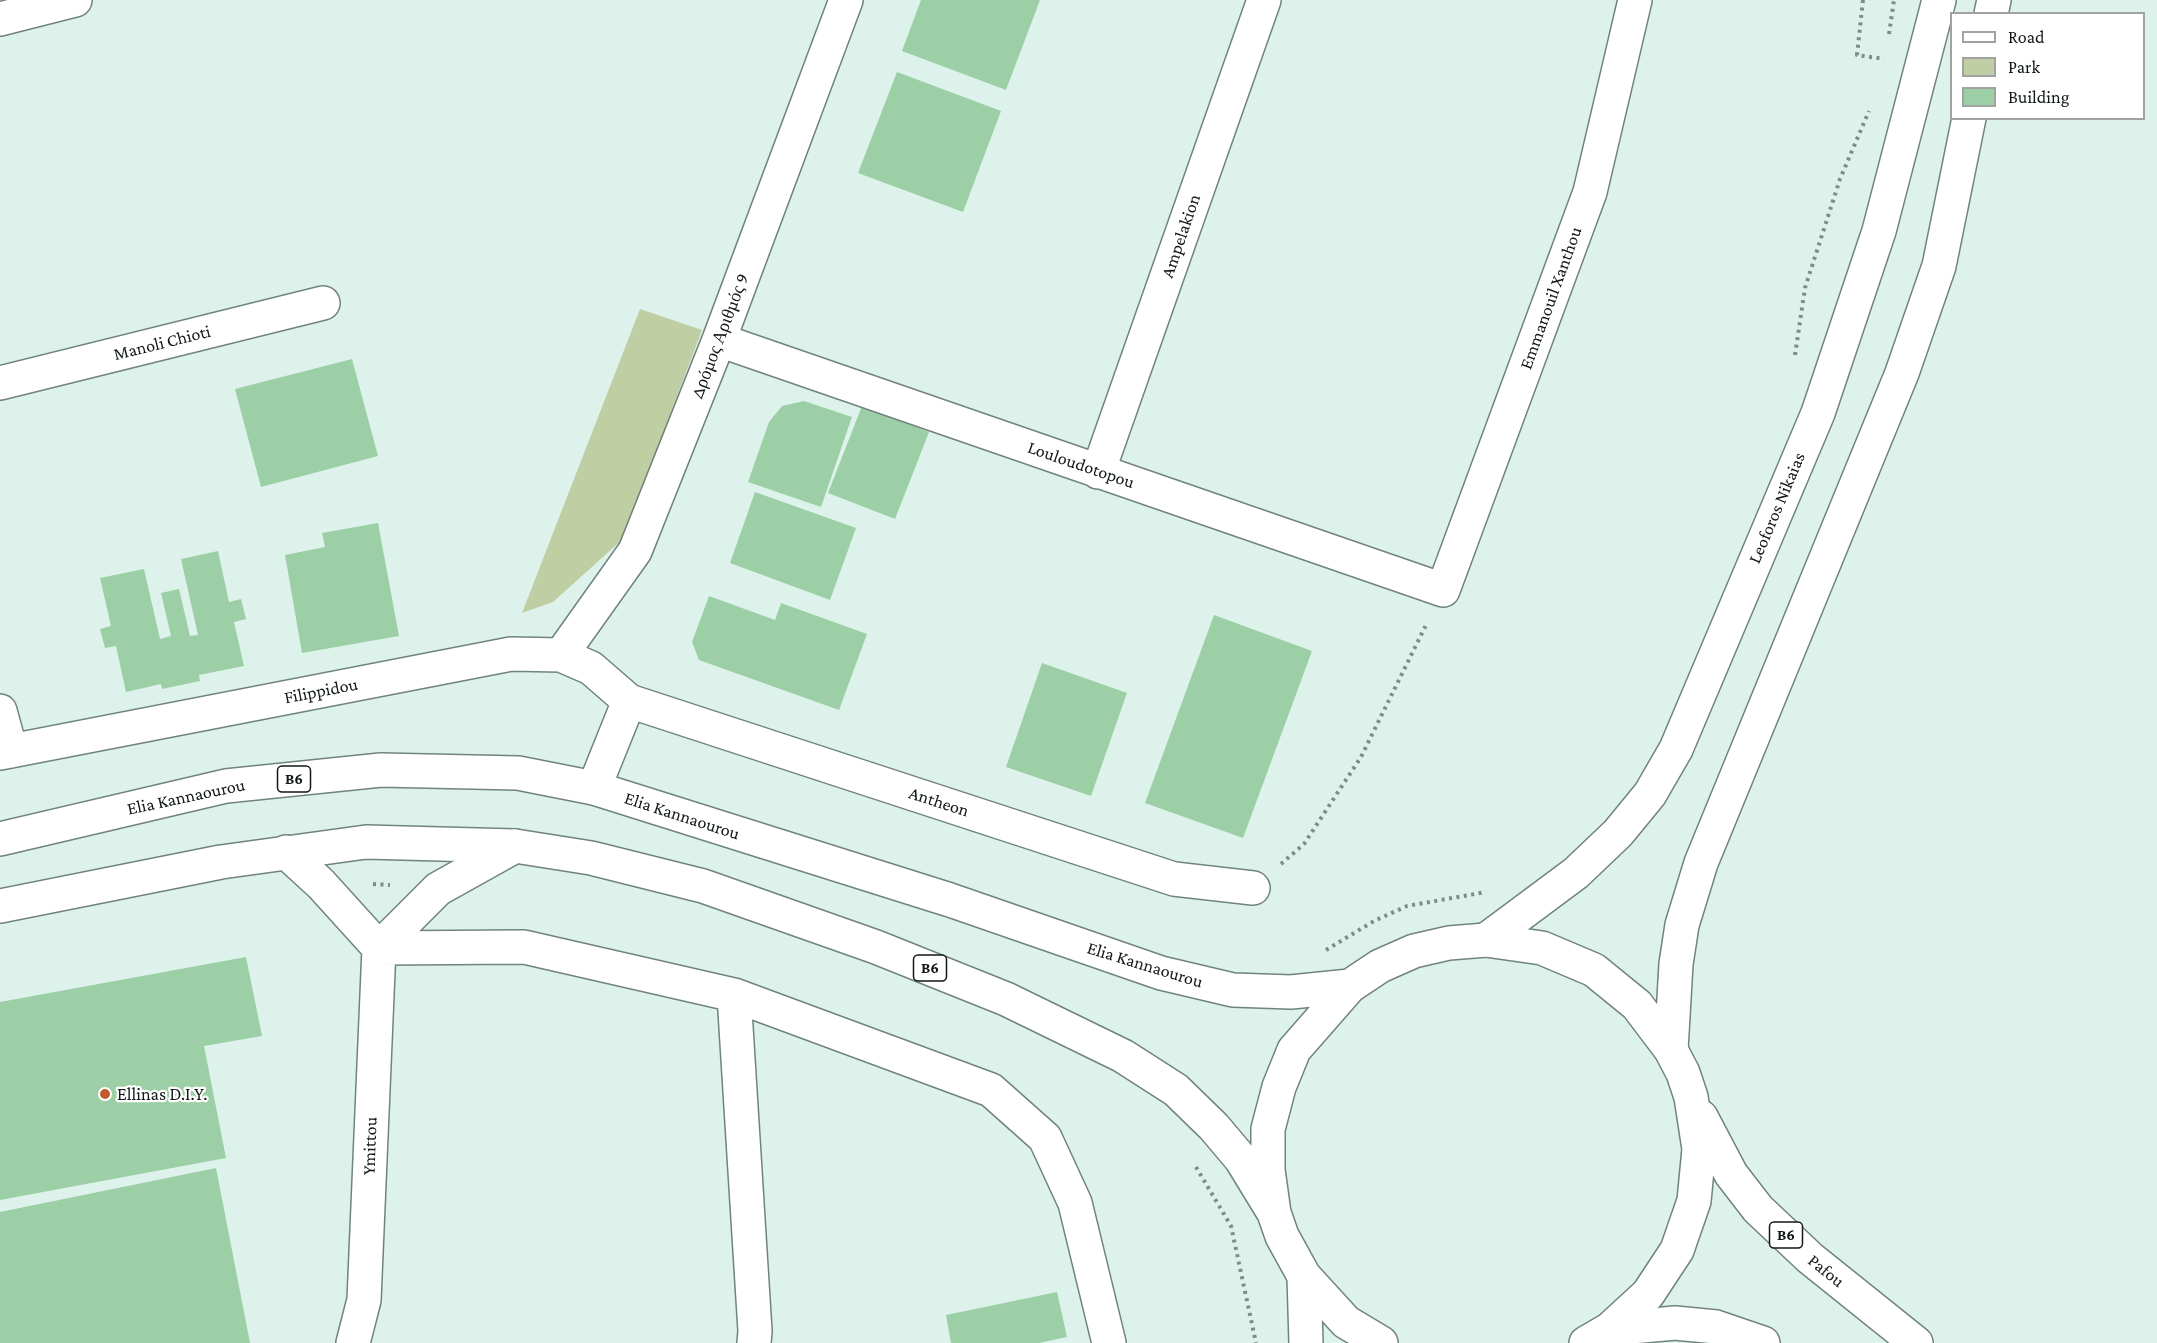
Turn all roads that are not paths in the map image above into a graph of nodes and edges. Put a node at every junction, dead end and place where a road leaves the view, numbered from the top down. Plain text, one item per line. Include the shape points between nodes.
1 (75, 0) edge
2 (846, 0) edge
3 (1264, 0) edge
4 (1635, 0) edge
5 (1939, 0) edge
6 (0, 19) edge
7 (1969, 120) edge
8 (323, 303) dead end
9 (719, 340) junction
10 (0, 383) edge
11 (1098, 472) junction
12 (1443, 590) joint
13 (561, 655) junction
14 (629, 700) junction
15 (0, 711) edge
16 (5, 752) edge
17 (594, 788) junction
18 (0, 839) edge
19 (515, 846) junction
20 (286, 852) junction
21 (1252, 888) road end
22 (0, 906) edge
23 (1486, 940) junction
24 (379, 948) junction
25 (1350, 986) junction
26 (734, 995) junction
27 (1671, 1050) junction
28 (1691, 1097) junction
29 (1274, 1213) junction
30 (1304, 1276) junction
31 (1598, 1336) edge
32 (353, 1343) edge
33 (754, 1343) edge
34 (1109, 1343) edge
35 (1306, 1343) edge
36 (1381, 1343) edge
37 (1763, 1343) edge
38 (1916, 1343) edge

1 - 6 main road
2 - 9 main road, Δρόμος Αριθμός 9
3 - 11 main road, Ampelakion
4 - 12 main road, Emmanouil Xanthou via 1590,192
5 - 23 main road, Leoforos Nikaias via 1879,231 1818,413 1676,749 1650,794 1618,833 1576,873
7 - 27 main road via 1939,266 1902,373 1701,863 1682,925
8 - 10 main road, Manoli Chioti
9 - 11 main road, Louloudotopou
9 - 13 main road, Δρόμος Αριθμός 9 via 635,551
11 - 12 main road, Louloudotopou
13 - 14 main road, Filippidou via 591,668
13 - 16 main road, Filippidou via 511,654
14 - 17 main road
14 - 21 main road, Antheon via 1173,879
15 - 16 main road
17 - 18 main road, Elia Kannaourou / B6 via 518,773 381,770 226,786
17 - 25 main road, Elia Kannaourou / B6 via 950,900 1161,973 1233,990 1291,992
19 - 20 main road, B6 via 366,842
19 - 24 main road via 438,889
19 - 29 main road, B6 via 591,858 703,886 876,947 1016,1004 1123,1056 1176,1090 1240,1159
20 - 22 main road, B6
20 - 24 main road
23 - 25 main road, B6 via 1414,951 1380,966
23 - 27 main road, B6 via 1542,948 1594,970 1637,1005
24 - 26 main road via 524,947
24 - 32 main road, Ymittou via 364,1300
25 - 29 main road, B6 via 1294,1050 1279,1087 1268,1130
26 - 33 main road
26 - 34 main road via 992,1090 1045,1138 1075,1203
27 - 28 main road, B6
28 - 31 main road, B6 via 1699,1149 1694,1201 1677,1250 1648,1294
28 - 38 main road, Pafou / B6 via 1731,1174 1758,1209 1810,1258
29 - 30 main road, B6
30 - 35 main road
30 - 36 main road, B6 via 1346,1322
31 - 37 main road, B6 via 1675,1323 1716,1327

